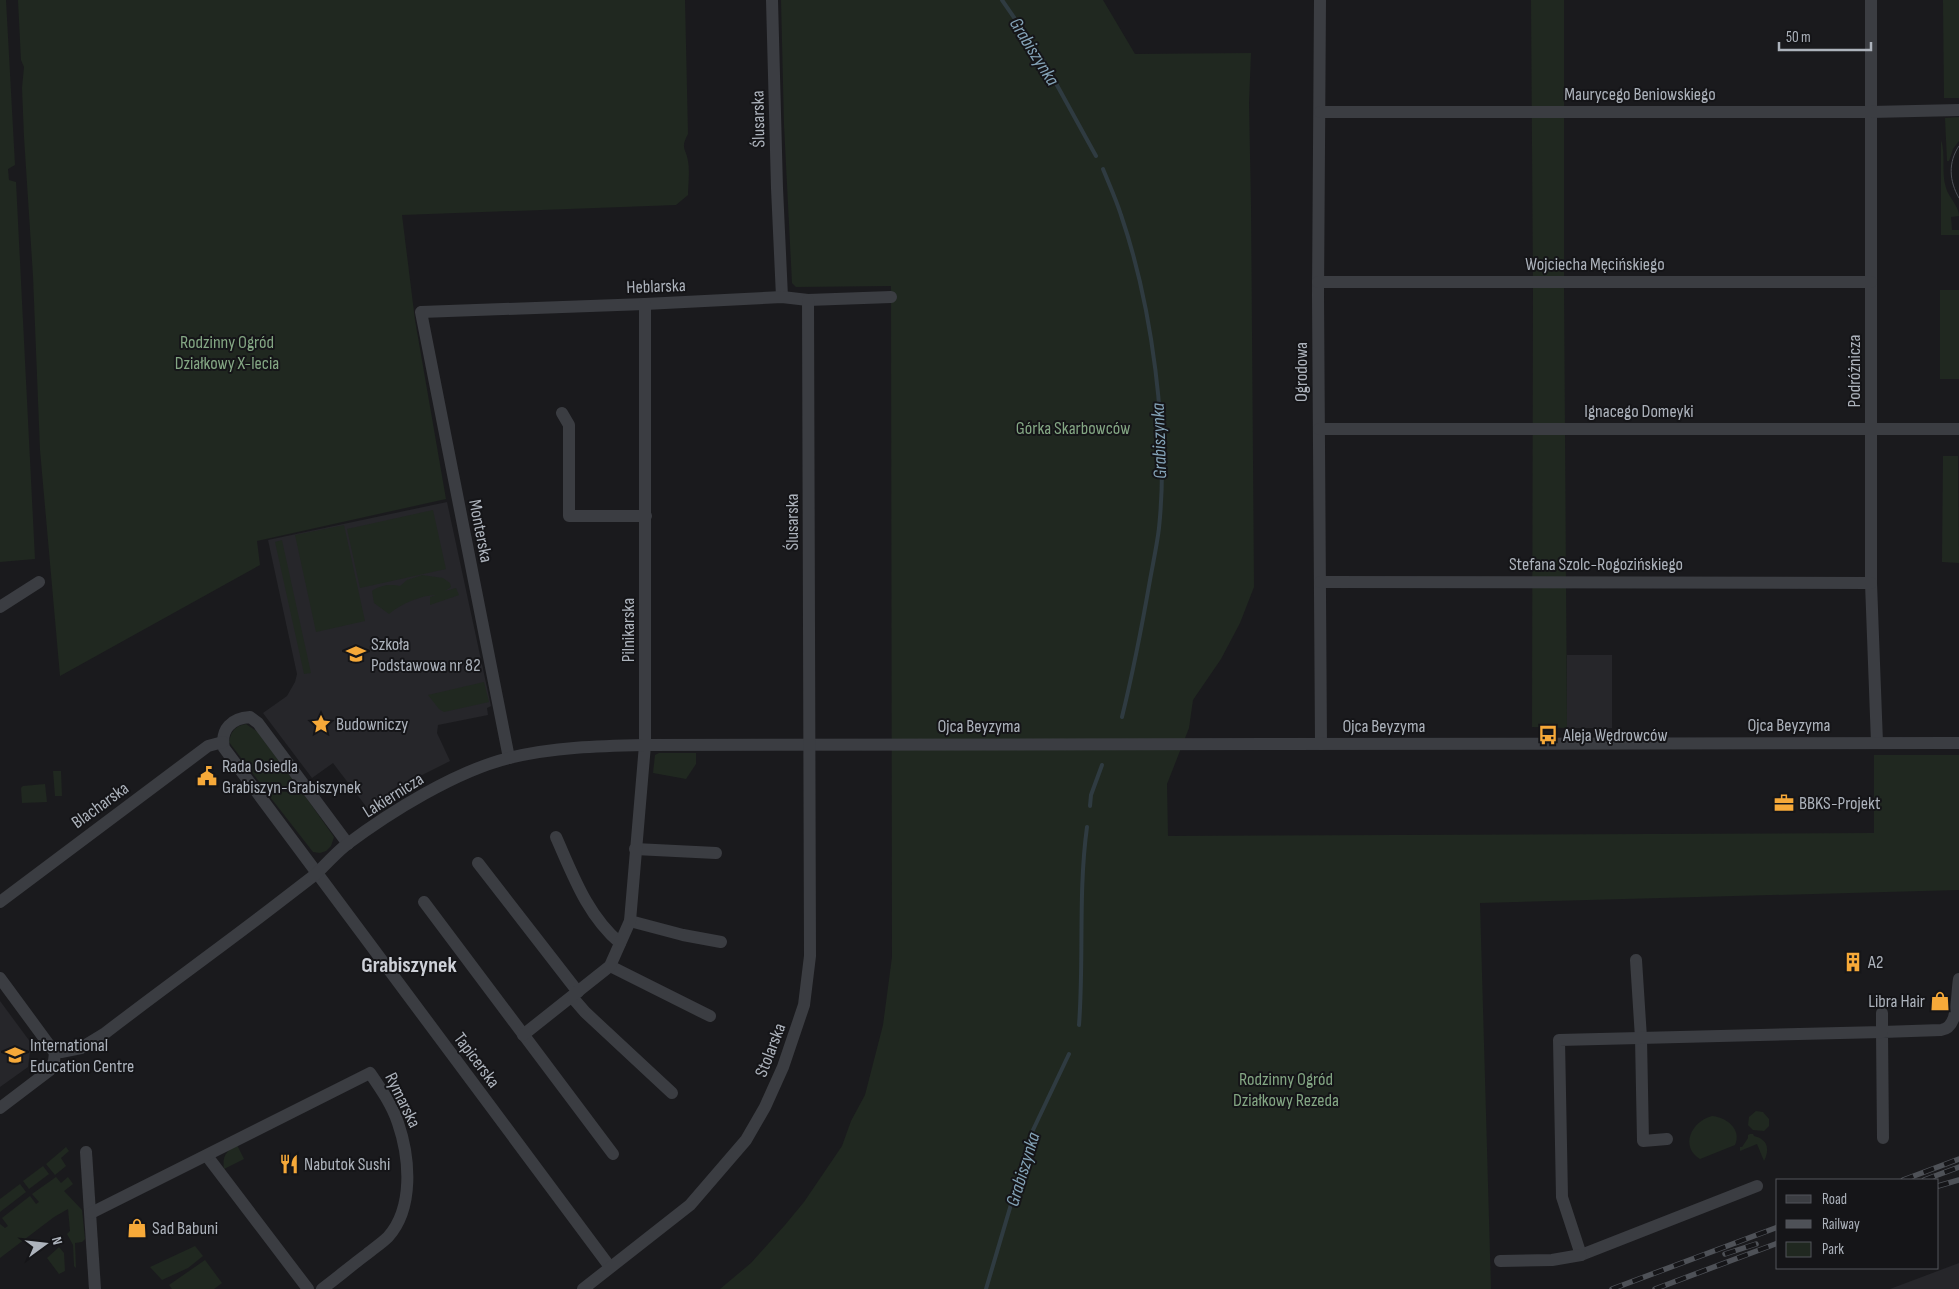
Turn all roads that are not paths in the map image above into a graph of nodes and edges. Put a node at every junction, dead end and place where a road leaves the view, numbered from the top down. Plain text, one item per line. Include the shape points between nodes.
1 (772, 0) edge
2 (1320, 0) edge
3 (1871, 0) edge
4 (1959, 110) edge
5 (1320, 112) junction
6 (1871, 112) junction
7 (1318, 282) junction
8 (1871, 282) junction
9 (782, 297) junction
10 (891, 297) dead end
11 (808, 300) junction
12 (645, 304) junction
13 (421, 312) joint
14 (562, 413) dead end
15 (1871, 428) junction
16 (1319, 429) junction
17 (1959, 429) edge
18 (646, 516) junction
19 (39, 582) dead end
20 (1320, 582) junction
21 (1871, 583) junction
22 (0, 607) edge
23 (223, 742) junction
24 (1877, 743) junction
25 (1959, 743) edge
26 (809, 744) junction
27 (1321, 744) junction
28 (645, 745) junction
29 (509, 758) junction
30 (556, 836) dead end
31 (348, 844) junction
32 (635, 849) junction
33 (716, 852) dead end
34 (478, 864) dead end
35 (317, 872) junction
36 (0, 902) edge
37 (424, 902) dead end
38 (630, 921) junction
39 (721, 942) dead end
40 (620, 943) junction
41 (1636, 960) dead end
42 (610, 966) junction
43 (0, 978) edge
44 (1959, 979) edge
45 (575, 995) junction
46 (1882, 1013) dead end
47 (710, 1016) dead end
48 (1882, 1032) junction
49 (523, 1035) junction
50 (1640, 1038) junction
51 (61, 1052) dead end
52 (672, 1093) dead end
53 (0, 1108) edge
54 (1884, 1138) dead end
55 (1667, 1139) dead end
56 (86, 1152) dead end
57 (613, 1154) dead end
58 (207, 1156) junction
59 (1757, 1186) dead end
60 (91, 1213) junction
61 (1581, 1255) junction
62 (1500, 1261) dead end
63 (610, 1267) junction
64 (95, 1289) edge
65 (308, 1289) edge
66 (322, 1289) edge
67 (583, 1289) edge

1 - 9 street, Ślusarska
2 - 5 street, Ogrodowa
3 - 6 street, Podróżnicza
4 - 6 street, Maurycego Beniowskiego
5 - 6 street, Maurycego Beniowskiego
5 - 7 street, Ogrodowa
6 - 8 street, Podróżnicza
7 - 8 street, Wojciecha Męcińskiego
7 - 16 street, Ogrodowa
8 - 15 street, Podróżnicza
9 - 11 street, Heblarska
9 - 12 street, Heblarska
10 - 11 street, Heblarska
11 - 26 street, Ślusarska
12 - 13 street, Heblarska
12 - 18 street, Pilnikarska
13 - 29 street, Monterska
14 - 18 street via 569,425 569,516
15 - 16 street, Ignacego Domeyki
15 - 17 street, Ignacego Domeyki
15 - 21 street, Podróżnicza
16 - 20 street, Ogrodowa
18 - 28 street, Pilnikarska
19 - 22 street
20 - 21 street, Stefana Szolc-Rogozińskiego
20 - 27 street, Ogrodowa
21 - 24 street, Podróżnicza
23 - 31 street via 228,725 240,718 253,718
23 - 35 street via 224,748
23 - 36 street, Blacharska via 208,746
24 - 25 street, Ojca Beyzyma
24 - 27 street, Ojca Beyzyma
26 - 27 street, Ojca Beyzyma
26 - 28 street, Lakiernicza
26 - 63 street, Stolarska via 810,956 804,1006 784,1067 746,1140 690,1205
28 - 29 street, Lakiernicza via 577,747
28 - 32 street, Pilnikarska
29 - 31 street, Lakiernicza via 429,792
30 - 40 street via 583,896 602,926
31 - 35 street, Lakiernicza
32 - 33 street
32 - 38 street, Pilnikarska
34 - 45 street
35 - 51 street, Lakiernicza via 104,1034 81,1048
35 - 63 street, Tapicerska
37 - 49 street
38 - 39 street
38 - 40 street
40 - 42 street
41 - 50 street
42 - 45 street
42 - 47 street
43 - 53 street via 55,1053 50,1070
44 - 48 street via 1958,1017 1950,1028
45 - 49 street
45 - 52 street via 585,1012
46 - 48 street
48 - 50 street
48 - 54 street
49 - 57 street
50 - 55 street via 1643,1141
50 - 61 street via 1558,1040 1562,1197
56 - 60 street
58 - 60 street, Rymarska
58 - 65 street
58 - 66 street, Rymarska via 370,1073 398,1122 405,1149 405,1204 388,1237
59 - 61 street
60 - 64 street
61 - 62 street via 1552,1260
63 - 67 street, Stolarska

